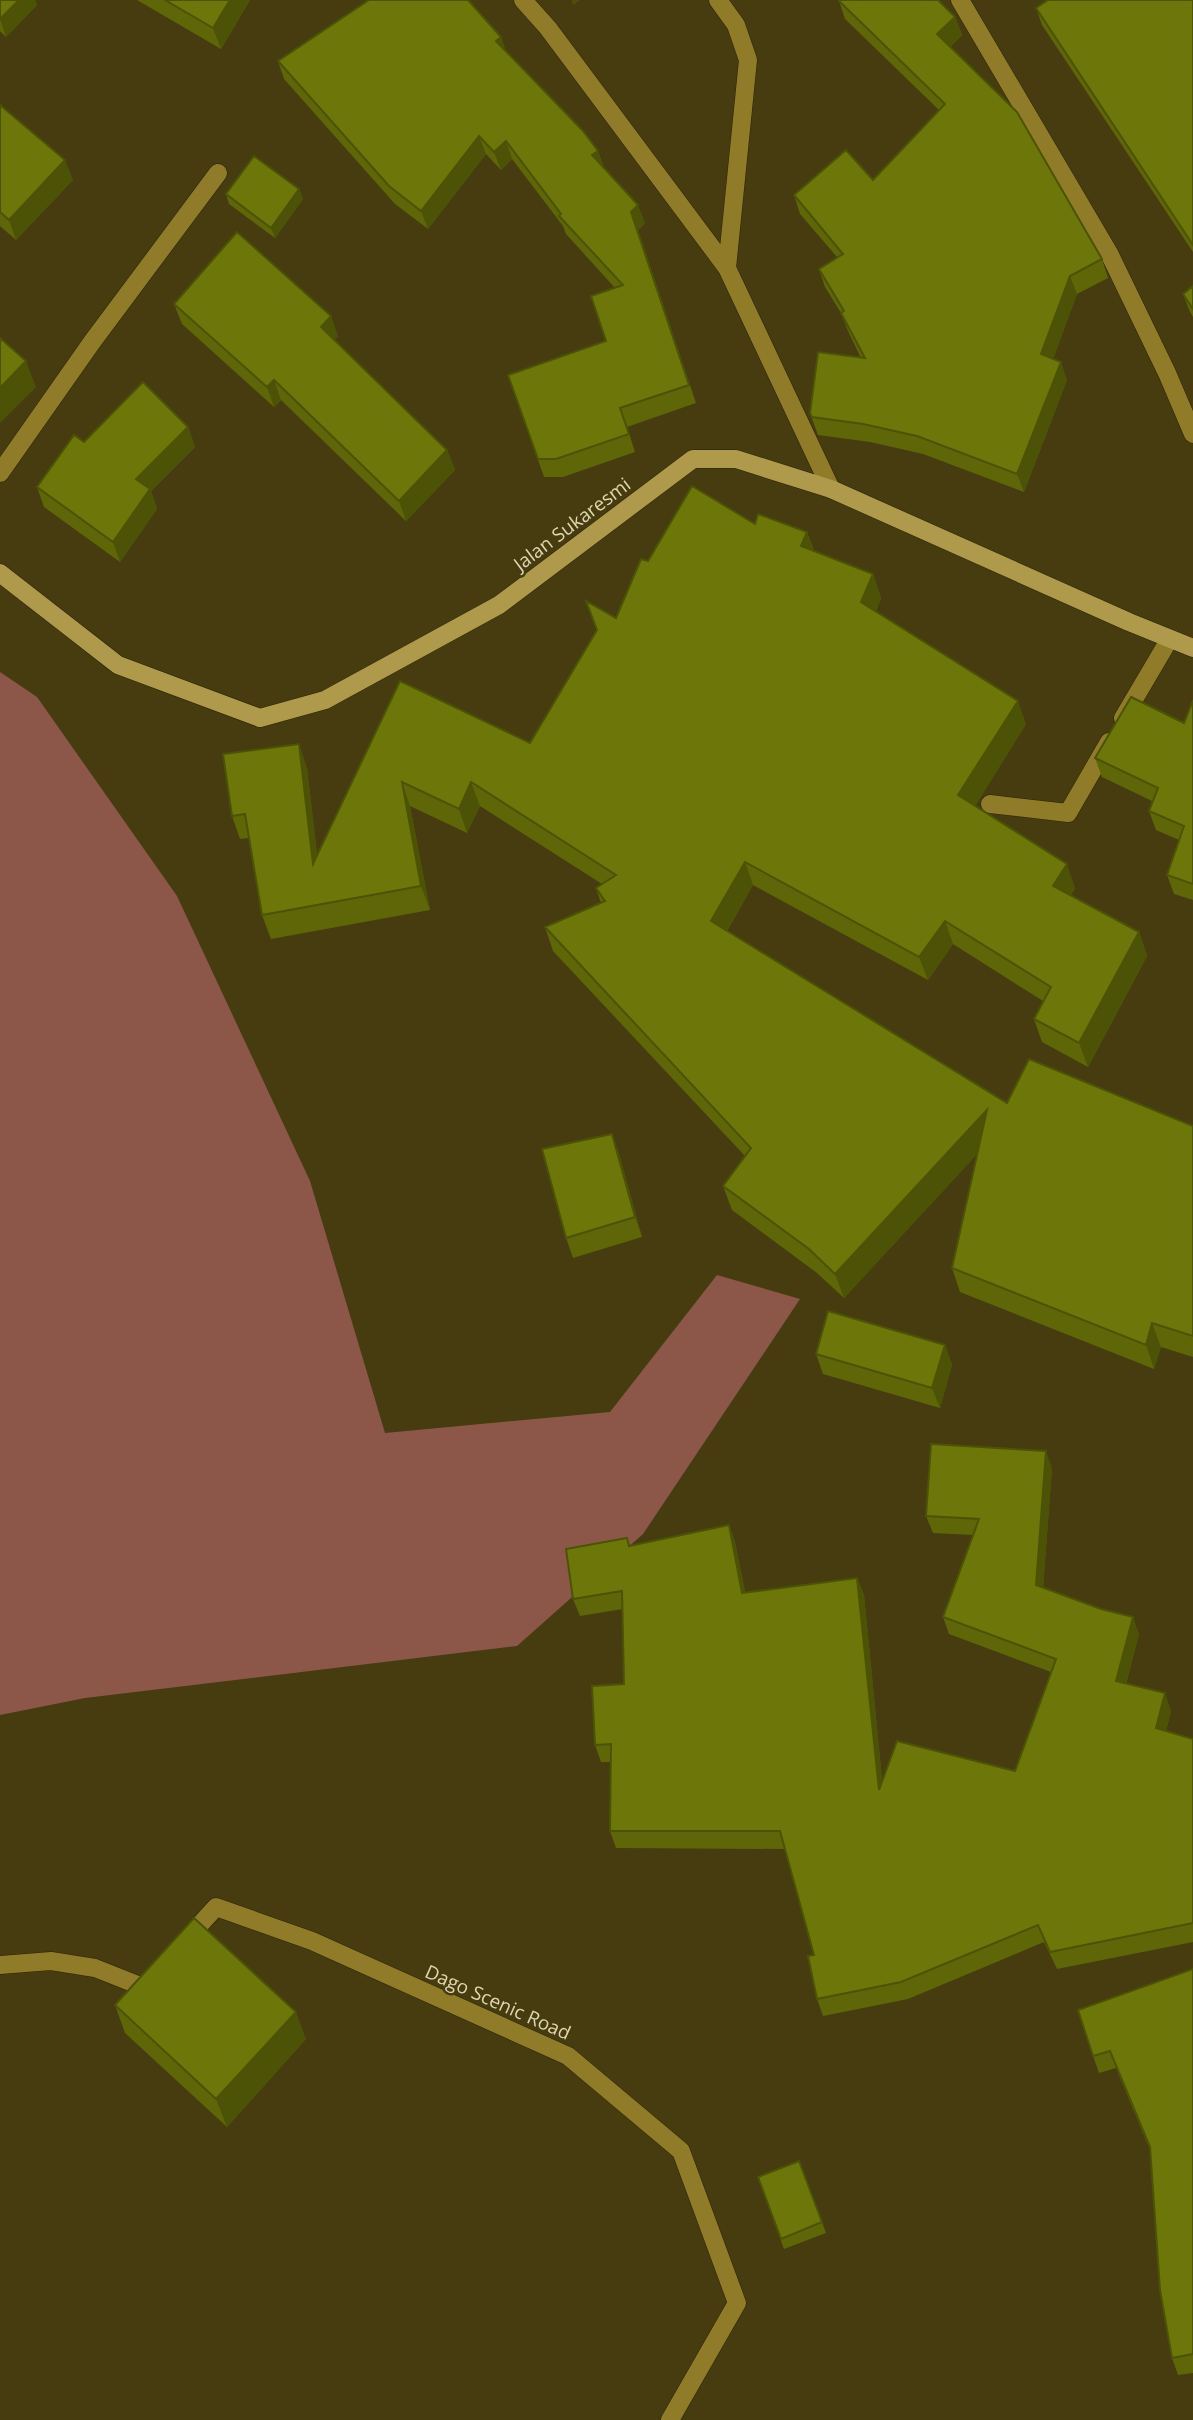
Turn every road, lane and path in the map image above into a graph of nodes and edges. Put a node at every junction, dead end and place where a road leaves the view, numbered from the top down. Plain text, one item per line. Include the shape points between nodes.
1 (523, 0) edge
2 (718, 0) edge
3 (960, 0) edge
4 (218, 173) dead end
5 (727, 268) junction
6 (1193, 434) edge
7 (0, 472) edge
8 (831, 489) junction
9 (0, 573) edge
10 (1169, 639) junction
11 (1193, 648) edge
12 (990, 804) dead end
13 (0, 1965) edge
14 (670, 2420) edge

1 - 5 street
2 - 5 street via 736,25 748,60
3 - 6 street via 1109,253
4 - 7 street
5 - 8 street
8 - 9 main road, Jalan Sukaresmi via 736,459 693,459 499,605 325,700 260,718 118,666
8 - 10 main road, Jalan Sukaresmi
10 - 11 main road, Jalan Sukaresmi
10 - 12 street via 1068,813
13 - 14 street, Dago Scenic Road via 51,1961 95,1968 143,1987 216,1908 312,1941 568,2056 681,2151 737,2303

